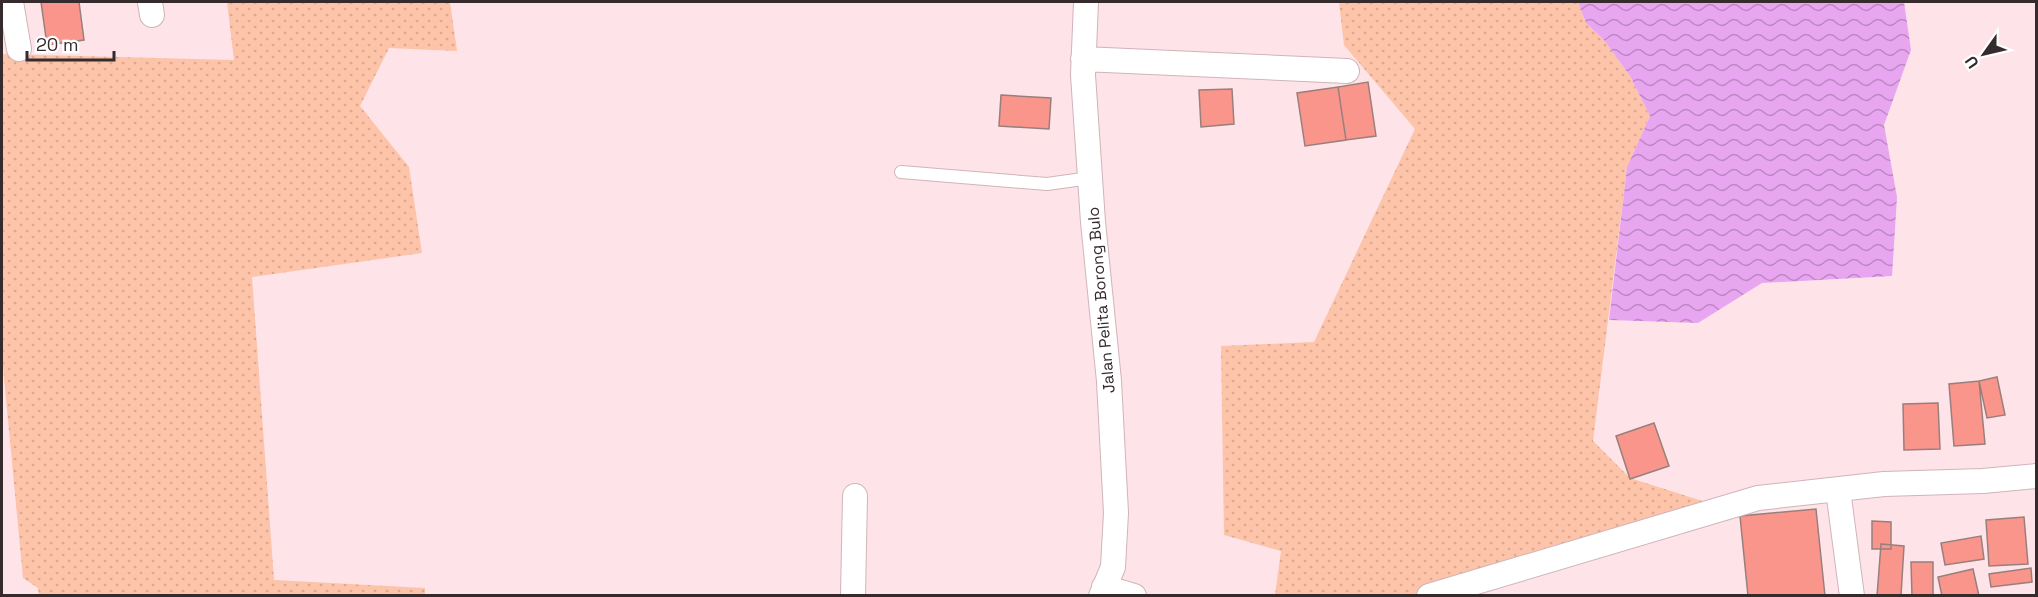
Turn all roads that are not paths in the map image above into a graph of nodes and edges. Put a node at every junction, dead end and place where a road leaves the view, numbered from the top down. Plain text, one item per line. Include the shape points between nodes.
1 (11, 2) edge
2 (1086, 2) edge
3 (19, 50) dead end
4 (1083, 59) junction
5 (1347, 71) dead end
6 (901, 172) dead end
7 (1090, 178) junction
8 (2037, 476) edge
9 (1838, 490) junction
10 (855, 496) dead end
11 (1103, 591) edge
12 (1437, 594) edge
13 (853, 596) edge
14 (1134, 596) edge
15 (1852, 596) edge

1 - 3 street
2 - 4 street, Jalan Pelita Borong Bulo
4 - 5 street
4 - 7 street, Jalan Pelita Borong Bulo
6 - 7 lane via 1047,184
7 - 11 street, Jalan Pelita Borong Bulo via 1109,381 1116,513 1113,567
8 - 9 street
9 - 12 street via 1758,498
9 - 15 street
10 - 13 street
11 - 14 street

